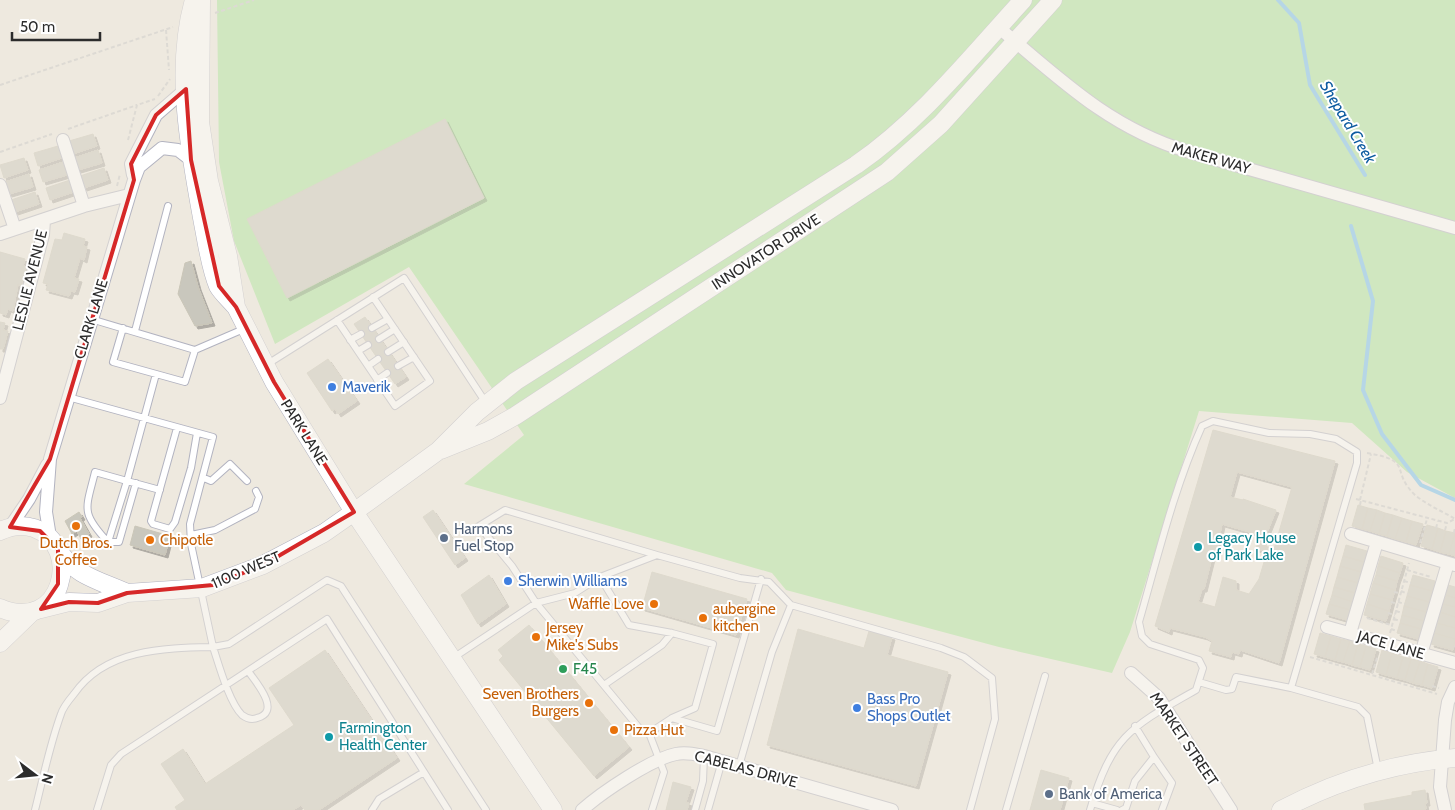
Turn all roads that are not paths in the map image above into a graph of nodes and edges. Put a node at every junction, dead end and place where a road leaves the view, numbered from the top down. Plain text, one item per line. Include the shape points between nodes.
1 (194, 0) edge
2 (200, 0) edge
3 (1023, 0) edge
4 (1053, 0) edge
5 (998, 27) junction
6 (1015, 42) junction
7 (186, 89) junction
8 (63, 140) dead end
9 (191, 160) junction
10 (134, 180) junction
11 (0, 185) edge
12 (129, 195) junction
13 (84, 206) junction
14 (168, 206) dead end
15 (44, 220) junction
16 (1455, 228) edge
17 (15, 229) junction
18 (0, 234) edge
19 (373, 297) junction
20 (236, 306) junction
21 (91, 319) junction
22 (388, 319) junction
23 (336, 320) junction
24 (123, 328) junction
25 (246, 328) junction
26 (372, 328) dead end
27 (395, 329) junction
28 (136, 331) junction
29 (361, 334) dead end
30 (379, 338) dead end
31 (350, 340) junction
32 (404, 342) junction
33 (368, 345) dead end
34 (195, 350) junction
35 (358, 352) junction
36 (388, 352) dead end
37 (414, 357) junction
38 (378, 359) dead end
39 (265, 365) junction
40 (368, 366) junction
41 (398, 366) dead end
42 (387, 373) dead end
43 (156, 374) junction
44 (377, 380) junction
45 (0, 398) edge
46 (68, 398) junction
47 (487, 405) junction
48 (143, 419) junction
49 (177, 428) junction
50 (197, 433) junction
51 (438, 451) junction
52 (50, 459) junction
53 (204, 478) junction
54 (127, 480) junction
55 (247, 481) dead end
56 (136, 483) junction
57 (160, 490) junction
58 (256, 491) dead end
59 (354, 512) junction
60 (5, 529) edge
61 (190, 534) junction
62 (1351, 534) dead end
63 (108, 542) junction
64 (1377, 542) junction
65 (54, 543) junction
66 (657, 555) junction
67 (1451, 564) edge
68 (600, 577) junction
69 (761, 579) junction
70 (202, 588) junction
71 (127, 593) junction
72 (536, 603) junction
73 (791, 604) junction
74 (0, 608) edge
75 (36, 611) junction
76 (1327, 627) dead end
77 (672, 633) junction
78 (1350, 633) junction
79 (0, 643) edge
80 (213, 646) junction
81 (1421, 654) junction
82 (452, 659) junction
83 (1455, 663) edge
84 (248, 671) junction
85 (1130, 673) dead end
86 (1045, 676) dead end
87 (1199, 682) junction
88 (226, 685) junction
89 (604, 685) junction
90 (1455, 687) edge
91 (1291, 688) junction
92 (1166, 707) junction
93 (672, 718) junction
94 (1135, 726) junction
95 (649, 733) junction
96 (704, 756) junction
97 (1154, 757) junction
98 (1449, 758) edge
99 (660, 759) junction
100 (722, 761) junction
101 (740, 766) junction
102 (1378, 770) junction
103 (424, 772) junction
104 (1091, 806) edge
105 (35, 810) edge
106 (97, 810) edge
107 (372, 810) edge
108 (448, 810) edge
109 (486, 810) edge
110 (553, 810) edge
111 (582, 810) edge
112 (652, 810) edge
113 (695, 810) edge
114 (708, 810) edge
115 (892, 810) edge
116 (970, 810) edge
117 (1006, 810) edge
118 (1116, 810) edge
119 (1122, 810) edge
120 (1162, 810) edge
121 (1231, 810) edge
122 (1280, 810) edge
123 (1445, 810) edge

1 - 7 main road via 187,24
2 - 20 main road, PARK LANE via 200,122
3 - 5 main road, INNOVATOR DRIVE
4 - 6 main road, INNOVATOR DRIVE
5 - 6 street, MAKER WAY
5 - 47 main road, INNOVATOR DRIVE via 927,107 880,148 535,369
6 - 16 street, MAKER WAY via 1099,110 1146,137
6 - 51 main road, INNOVATOR DRIVE via 941,124 881,176 515,416
7 - 9 main road
7 - 10 street, CLARK LANE via 156,115 131,164
8 - 13 street
9 - 10 street, CLARK LANE via 178,150 162,148 139,167
9 - 20 main road via 219,286
10 - 12 street, CLARK LANE
11 - 17 street
12 - 13 street
12 - 21 street, CLARK LANE
13 - 15 street
14 - 28 lane
15 - 17 street
15 - 45 street, LESLIE AVENUE via 43,235
17 - 18 street
19 - 22 lane
19 - 23 lane
19 - 47 lane via 404,278
20 - 25 main road, PARK LANE
21 - 24 lane
21 - 46 street, CLARK LANE
22 - 26 lane
22 - 27 lane
23 - 31 lane
23 - 39 lane
24 - 28 lane
24 - 43 lane via 113,362
25 - 34 lane
25 - 39 main road, PARK LANE
27 - 30 lane
27 - 32 lane
28 - 34 lane
29 - 31 lane
31 - 35 lane
32 - 36 lane
32 - 37 lane
33 - 35 lane
34 - 43 lane via 185,382
35 - 40 lane
37 - 41 lane
37 - 44 lane via 430,381 394,406
38 - 40 lane
39 - 59 main road, PARK LANE
40 - 44 lane
42 - 44 lane
43 - 48 lane
46 - 48 lane
46 - 52 street, CLARK LANE
47 - 51 main road, INNOVATOR DRIVE
48 - 49 lane
48 - 54 lane
49 - 50 lane
49 - 57 lane
50 - 53 lane via 213,437
50 - 57 lane via 190,468 170,529 151,521
51 - 59 main road, INNOVATOR DRIVE
52 - 60 street, CLARK LANE via 29,499
52 - 65 street, CLARK LANE via 46,512
53 - 55 lane via 211,481 230,464
53 - 61 lane
54 - 56 lane
54 - 63 lane
54 - 63 lane via 95,472 86,509 91,523
56 - 57 lane
56 - 63 lane via 119,542
58 - 61 lane via 259,497 255,508 215,530
59 - 70 main road, 1100 WEST via 324,533 263,565
59 - 82 main road, PARK LANE
60 - 65 main road via 32,528
61 - 70 lane
62 - 64 street
64 - 67 street
64 - 78 street
65 - 71 main road, 1100 WEST via 76,570
65 - 75 main road via 61,564 58,584 50,600
66 - 68 lane
66 - 69 lane via 740,578
66 - 72 lane via 505,510 479,526 512,566
67 - 81 street
68 - 72 lane via 575,593
68 - 77 lane via 629,626
69 - 73 lane via 774,585
69 - 93 lane via 717,731
70 - 71 main road, 1100 WEST
70 - 80 lane
71 - 75 main road, 1100 WEST via 98,603 63,603
72 - 82 lane
72 - 89 lane
73 - 101 lane via 772,652
73 - 116 lane via 941,648 964,657 992,678 995,719
74 - 75 main road via 15,613
75 - 79 main road
76 - 78 street, JACE LANE
77 - 89 lane via 662,645
77 - 93 lane via 713,644 695,708
78 - 81 street, JACE LANE
80 - 88 lane
80 - 105 lane via 165,648 128,656 101,668 81,683 62,712
80 - 109 lane via 229,644 327,580 341,586
81 - 83 street, JACE LANE
82 - 110 main road, PARK LANE
84 - 88 lane
84 - 88 lane via 266,696 266,713 259,718 251,720 242,715
84 - 103 lane via 327,619
85 - 92 street, MARKET STREET
86 - 117 lane
87 - 91 lane via 1226,690 1232,689 1236,677
87 - 91 lane via 1203,668 1199,660 1150,644 1142,636 1139,622 1170,513 1194,444 1202,426 1212,421 1269,432 1336,439 1357,452 1357,463
87 - 92 lane via 1196,690
88 - 106 lane via 120,754 111,764
89 - 95 lane via 640,729
90 - 98 street via 1446,711
91 - 102 lane via 1363,710
92 - 94 lane
92 - 121 street, MARKET STREET
93 - 95 lane
94 - 97 lane
94 - 104 lane via 1122,738 1110,757
95 - 99 lane
96 - 99 street, CABELAS DRIVE via 677,754
96 - 100 street, CABELAS DRIVE
96 - 113 lane via 703,781
97 - 119 lane via 1136,781 1126,808
97 - 120 lane via 1172,783
98 - 102 main road
98 - 123 street via 1440,787
99 - 111 street, CABELAS DRIVE
99 - 112 lane via 664,772
100 - 101 street, CABELAS DRIVE
100 - 114 lane
101 - 115 street, CABELAS DRIVE
102 - 122 main road via 1321,790
103 - 107 lane via 379,799
103 - 108 lane
104 - 118 lane

